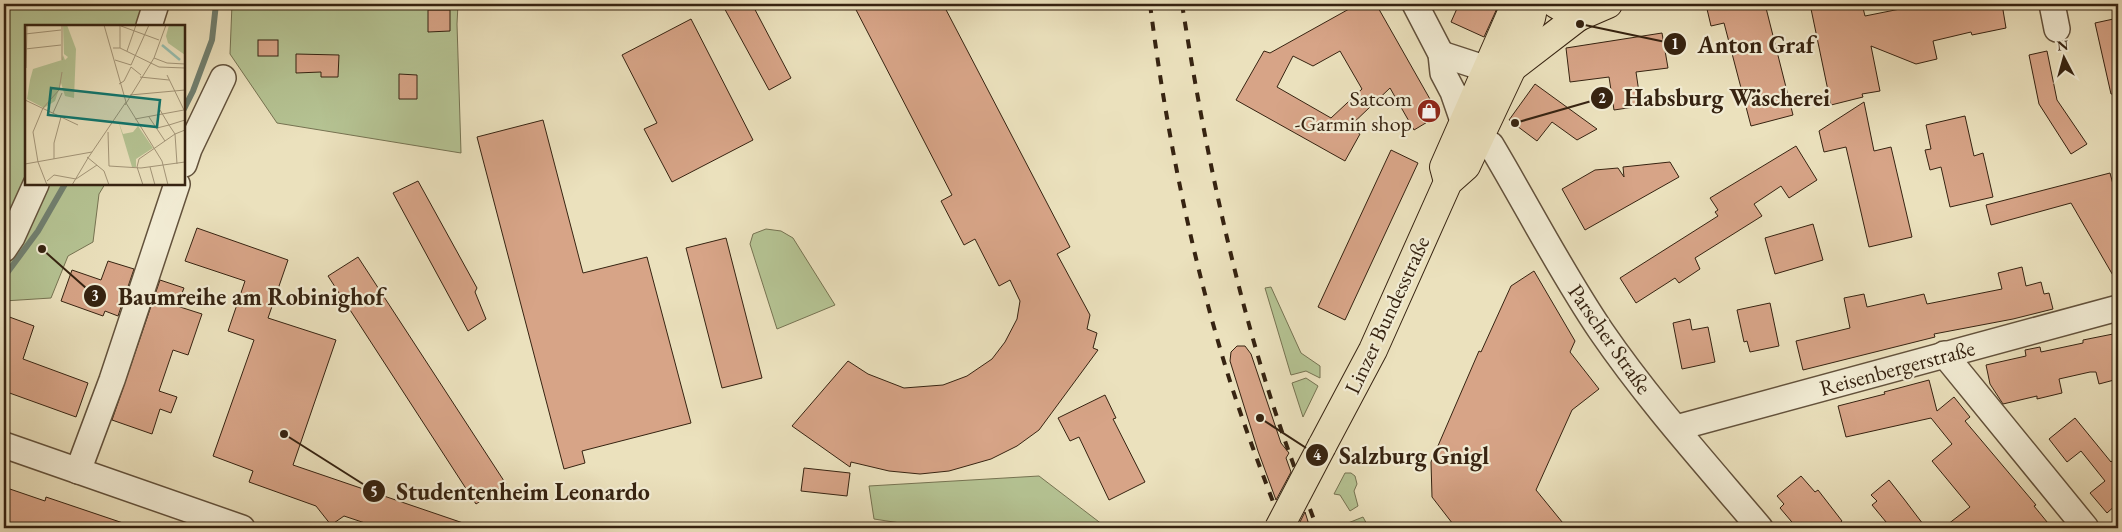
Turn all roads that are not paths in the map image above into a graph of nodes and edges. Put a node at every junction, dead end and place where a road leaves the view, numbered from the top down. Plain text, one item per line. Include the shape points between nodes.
1 (156, 4) edge
2 (1416, 4) edge
3 (1519, 4) edge
4 (1534, 4) edge
5 (1608, 4) edge
6 (2052, 4) edge
7 (1567, 10) edge
8 (150, 25) edge
9 (2057, 29) dead end
10 (1442, 54) junction
11 (1500, 69) junction
12 (223, 78) dead end
13 (1470, 131) junction
14 (185, 161) edge
15 (36, 185) edge
16 (177, 185) edge
17 (4, 249) edge
18 (2118, 308) edge
19 (1944, 354) junction
20 (1676, 428) junction
21 (4, 445) edge
22 (78, 471) junction
23 (242, 528) edge
24 (1279, 528) edge
25 (1760, 528) edge
26 (2086, 528) edge

1 - 8 street
2 - 10 street
3 - 11 main road, Linzer Bundesstraße via 1513,10
4 - 11 main road, Linzer Bundesstraße via 1531,18
5 - 7 main road
6 - 9 street
7 - 11 main road
10 - 11 street via 1474,66
10 - 13 street via 1443,73
11 - 13 main road, Linzer Bundesstraße
12 - 14 street
13 - 20 street, Parscher Straße via 1491,145 1600,329
13 - 24 main road, Linzer Bundesstraße, bridge via 1466,166 1448,182 1373,350
15 - 17 street
16 - 22 street
18 - 19 street, Reisenbergerstraße
19 - 20 street, Reisenbergerstraße
19 - 26 street
20 - 25 street, Parscher Straße
21 - 22 street
22 - 23 street

